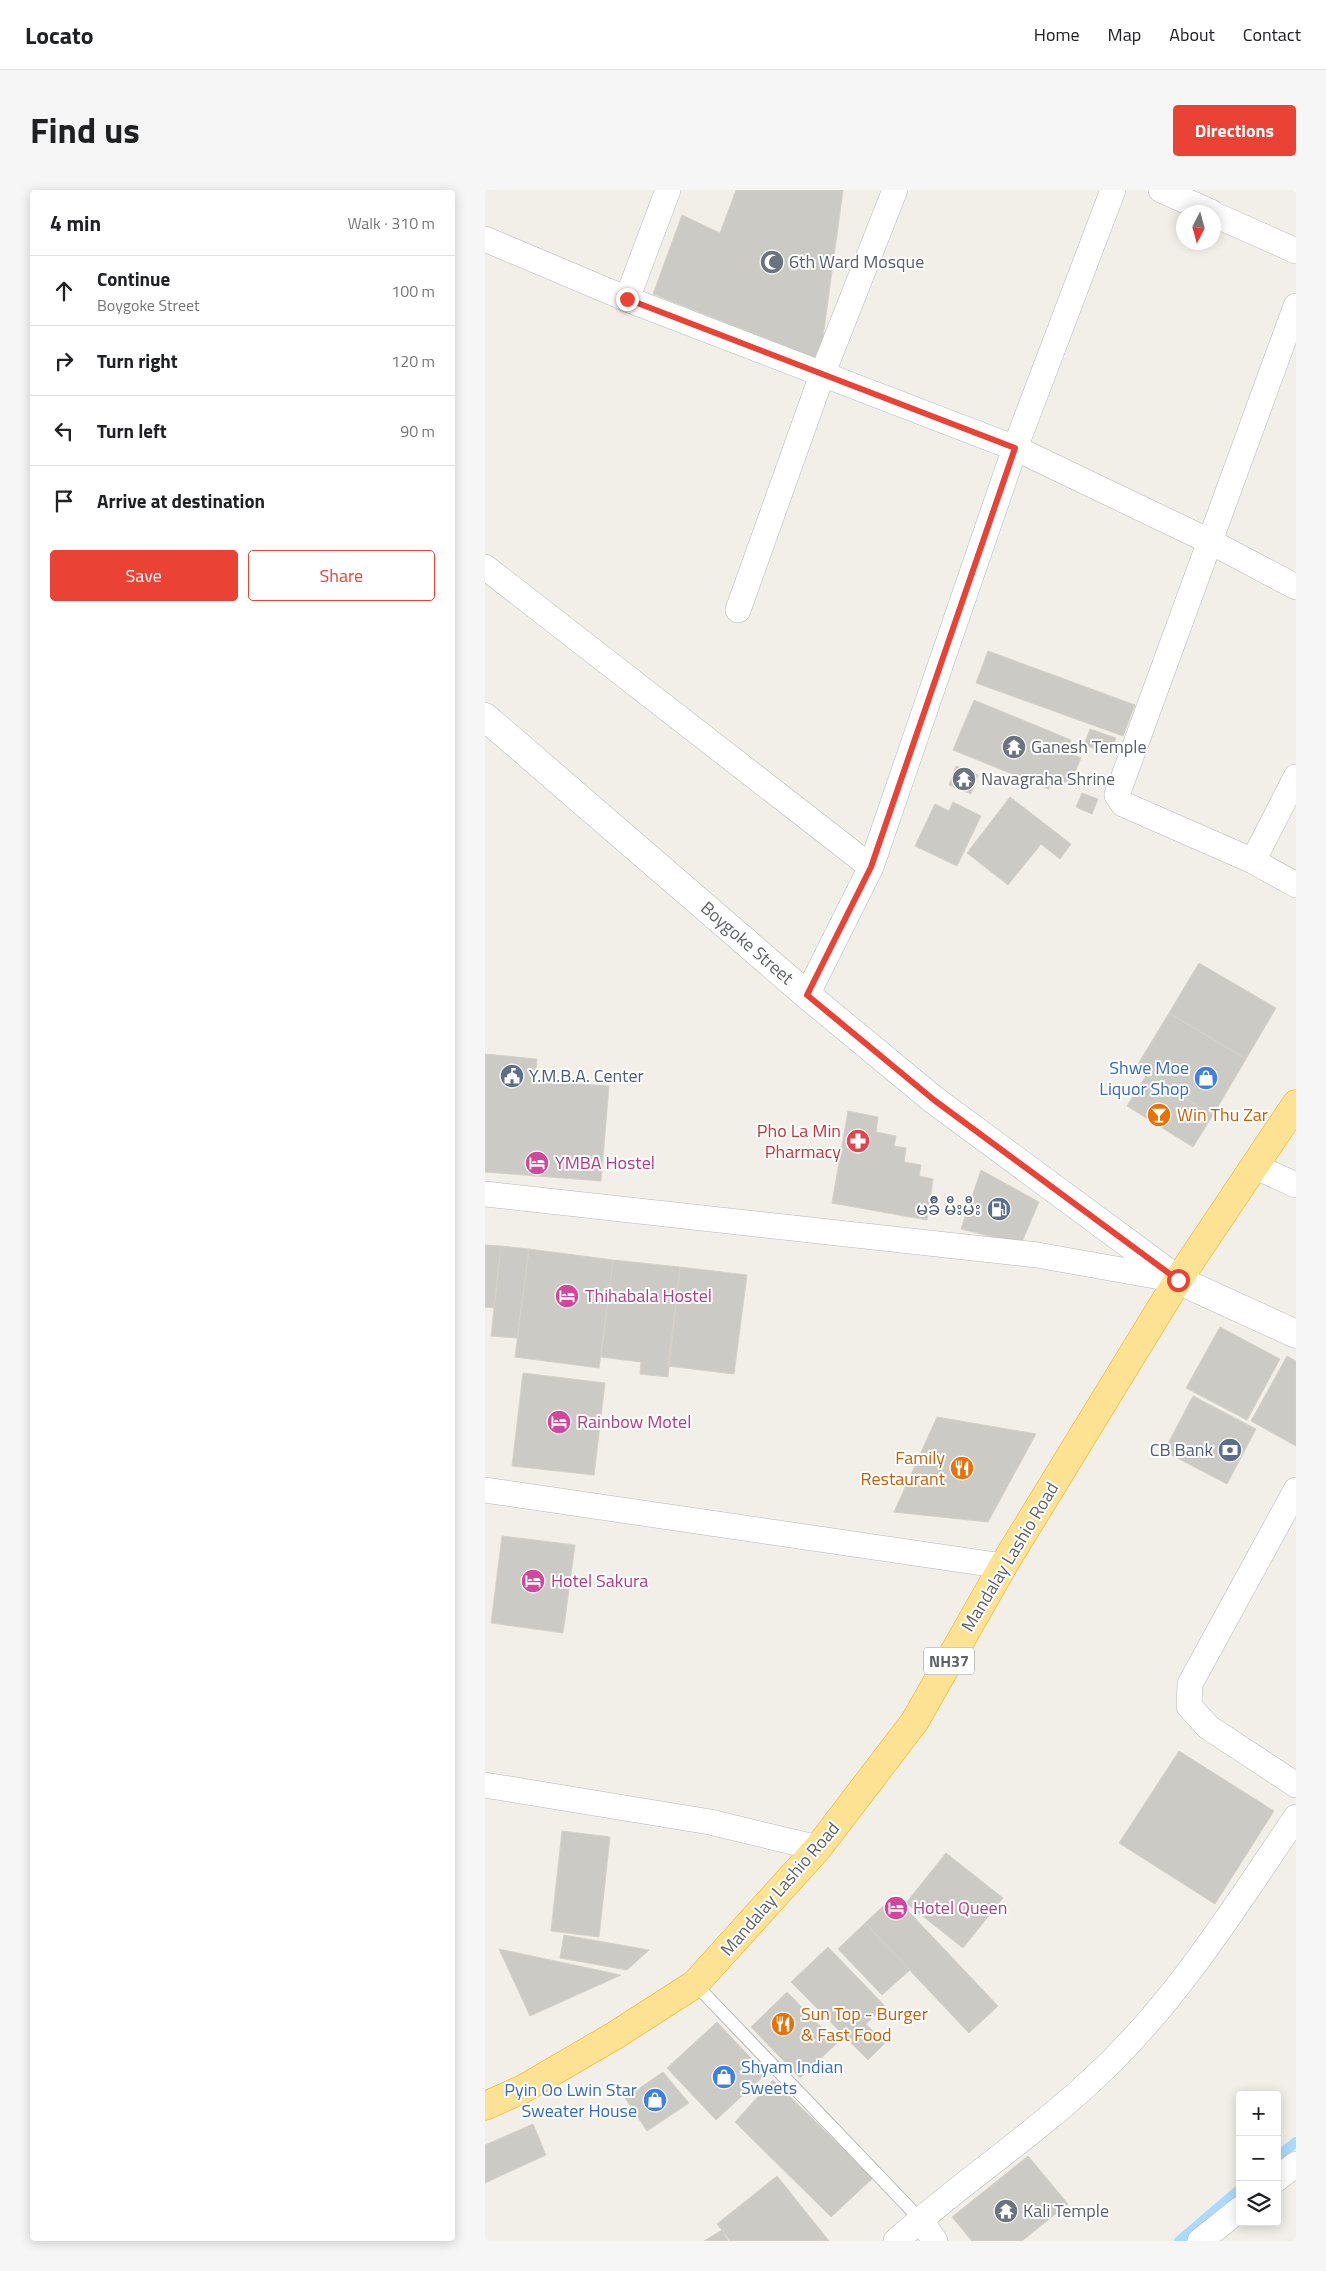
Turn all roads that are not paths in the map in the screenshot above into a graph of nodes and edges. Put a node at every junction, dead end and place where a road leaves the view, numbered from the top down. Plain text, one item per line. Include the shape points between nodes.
1 (668, 190) edge
2 (895, 190) edge
3 (1113, 190) edge
4 (1161, 190) edge
5 (1194, 205) edge
6 (1221, 217) edge
7 (485, 239) edge
8 (1296, 250) edge
9 (627, 299) junction
10 (1296, 306) edge
11 (822, 375) junction
12 (1015, 448) junction
13 (1211, 542) junction
14 (485, 567) edge
15 (1296, 587) edge
16 (738, 610) dead end
17 (485, 717) edge
18 (1296, 777) edge
19 (1253, 861) junction
20 (871, 867) junction
21 (1296, 885) edge
22 (807, 995) junction
23 (1296, 1104) edge
24 (1254, 1166) junction
25 (1296, 1185) edge
26 (485, 1194) edge
27 (1178, 1280) junction
28 (1296, 1334) edge
29 (485, 1490) edge
30 (1296, 1490) edge
31 (1003, 1566) junction
32 (485, 1785) edge
33 (1296, 1785) edge
34 (1296, 1817) edge
35 (818, 1848) junction
36 (695, 1984) junction
37 (485, 2106) edge
38 (1296, 2164) edge
39 (1281, 2176) edge
40 (1236, 2212) edge
41 (920, 2219) junction
42 (896, 2241) edge
43 (935, 2241) edge
44 (1200, 2241) edge

1 - 9 street
2 - 11 street
3 - 12 street
4 - 5 street
6 - 8 street
7 - 9 street
9 - 11 street
10 - 13 street
11 - 12 street
11 - 16 street
12 - 13 street
12 - 20 street
13 - 15 street
13 - 19 street via 1117,795 1123,804
14 - 20 street
17 - 22 street, Boygoke Street
18 - 19 street
19 - 21 street
20 - 22 street
22 - 27 street, Boygoke Street via 934,1100
23 - 24 highway, Mandalay Lashio Road / NH37
24 - 25 street
24 - 27 highway, Mandalay Lashio Road / NH37
26 - 27 street via 1037,1255
27 - 28 street, Boygoke Street
27 - 31 highway, Mandalay Lashio Road / NH37
29 - 31 street
30 - 33 street via 1190,1684 1189,1706 1208,1727
31 - 35 highway, Mandalay Lashio Road / NH37 via 915,1722
32 - 35 street via 710,1822
34 - 41 street via 1166,2003 1094,2079 1052,2116
35 - 36 highway, Mandalay Lashio Road / NH37
36 - 37 highway, Mandalay Lashio Road / NH37 via 523,2089
36 - 41 lane
38 - 39 street
40 - 44 street
41 - 42 street
41 - 43 street

